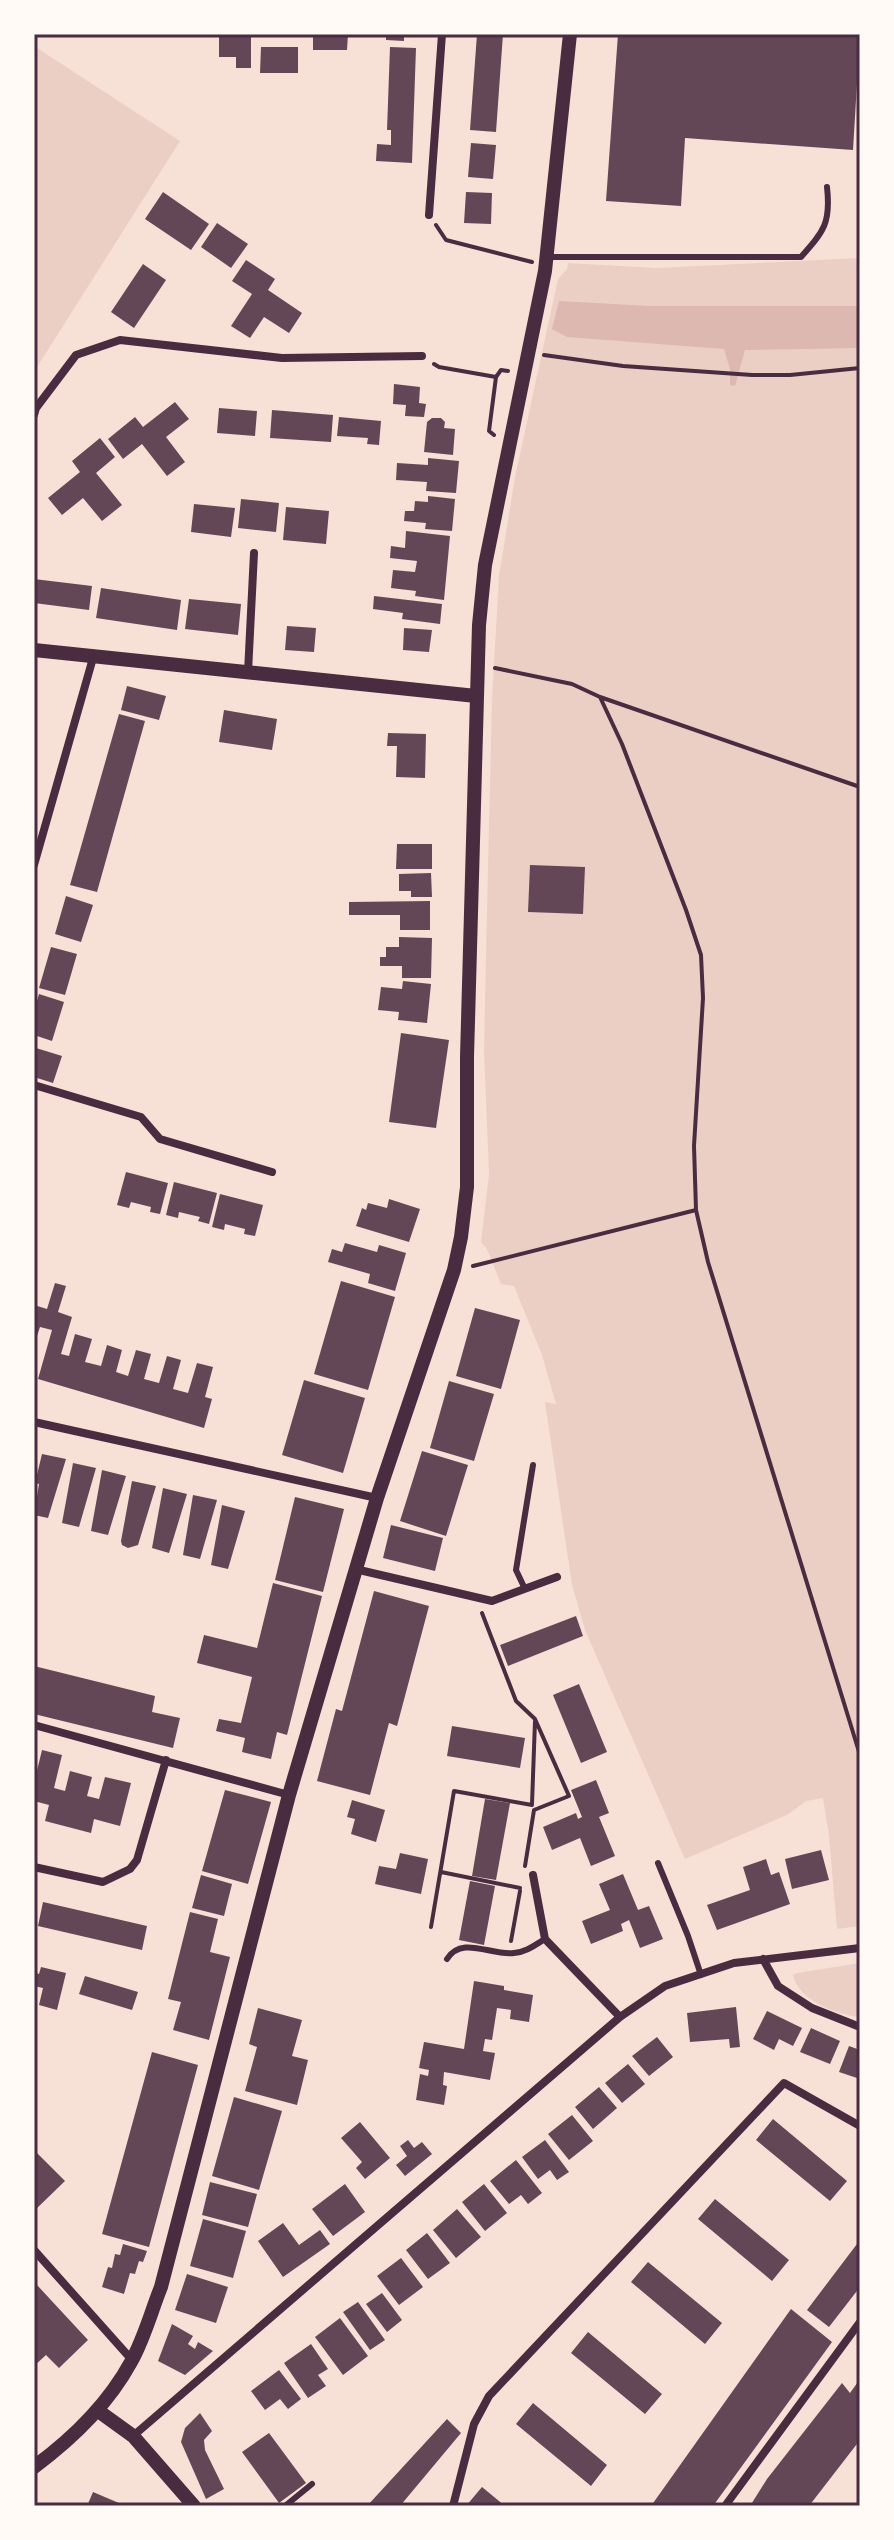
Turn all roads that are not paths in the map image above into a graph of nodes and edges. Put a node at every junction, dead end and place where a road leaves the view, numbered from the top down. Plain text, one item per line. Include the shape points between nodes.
1 (442, 34) edge
2 (570, 34) edge
3 (827, 187) dead end
4 (429, 215) road end
5 (546, 264) junction
6 (422, 356) road end
7 (34, 415) edge
8 (254, 553) dead end
9 (34, 650) edge
10 (93, 658) junction
11 (248, 672) junction
12 (476, 696) junction
13 (34, 865) edge
14 (34, 1085) edge
15 (272, 1172) dead end
16 (34, 1422) edge
17 (533, 1465) dead end
18 (377, 1498) junction
19 (355, 1569) junction
20 (557, 1577) dead end
21 (525, 1589) junction
22 (34, 1725) edge
23 (166, 1760) junction
24 (289, 1795) junction
25 (658, 1863) dead end
26 (34, 1867) edge
27 (533, 1875) road end
28 (545, 1939) junction
29 (860, 1948) edge
30 (447, 1959) dead end
31 (763, 1959) junction
32 (701, 1975) junction
33 (620, 2017) junction
34 (860, 2027) edge
35 (860, 2126) edge
36 (34, 2250) edge
37 (860, 2322) edge
38 (132, 2361) junction
39 (97, 2410) junction
40 (133, 2436) junction
41 (34, 2467) edge
42 (312, 2484) dead end
43 (194, 2506) edge
44 (285, 2506) edge
45 (453, 2506) edge
46 (725, 2506) edge

1 - 4 street
2 - 5 street
3 - 5 lane via 823,232 801,257
5 - 12 street via 485,565
6 - 7 street via 282,358 120,340 76,355
8 - 11 street
9 - 10 street
10 - 11 street
10 - 13 street
11 - 12 street
12 - 18 street via 467,1187 454,1270
14 - 15 street via 141,1117 160,1139
16 - 18 street
17 - 21 lane via 516,1570
18 - 19 street
19 - 21 street via 492,1601
19 - 24 street
20 - 21 street
22 - 23 street
23 - 24 street
23 - 26 street via 130,1869 103,1882
24 - 38 street via 161,2287
25 - 32 lane
27 - 28 street
28 - 30 lane via 509,1953 462,1946
28 - 33 street
29 - 31 street
31 - 32 street
31 - 34 street via 778,1986 812,2008
32 - 33 street via 665,1986
33 - 40 street
35 - 45 street via 784,2083 489,2396 474,2424
36 - 38 street
37 - 46 street
38 - 39 street
39 - 40 street
39 - 41 street
40 - 43 street
42 - 44 lane

